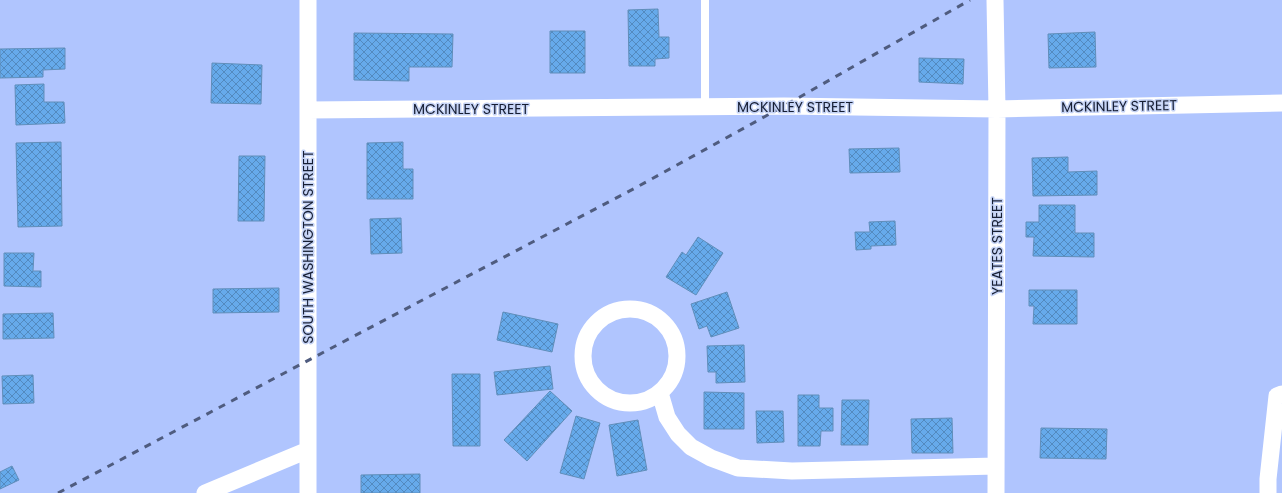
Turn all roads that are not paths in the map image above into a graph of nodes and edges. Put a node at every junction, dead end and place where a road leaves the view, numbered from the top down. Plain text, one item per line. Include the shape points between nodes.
1 (308, 0) edge
2 (705, 0) edge
3 (995, 0) edge
4 (1282, 103) edge
5 (705, 107) junction
6 (998, 109) junction
7 (308, 110) junction
8 (660, 393) junction
9 (1282, 394) edge
10 (308, 450) junction
11 (996, 466) junction
12 (205, 493) edge
13 (308, 493) edge
14 (996, 493) edge
15 (1268, 493) edge

1 - 7 street, SOUTH WASHINGTON STREET
2 - 5 lane
3 - 6 street, YEATES STREET
4 - 6 street, MCKINLEY STREET
5 - 6 street, MCKINLEY STREET
5 - 7 street, MCKINLEY STREET
6 - 11 street, YEATES STREET
7 - 10 street, SOUTH WASHINGTON STREET
8 - 8 street via 647,401 631,404 616,402 602,395 591,384 584,370 582,354 585,339 593,326 605,316 620,310 636,309 651,314 664,323 677,351 676,367 670,381
8 - 11 street via 667,417 678,434 691,447 738,468 792,471
9 - 15 street via 1277,396
10 - 12 street
10 - 13 street, SOUTH WASHINGTON STREET
11 - 14 street, YEATES STREET

